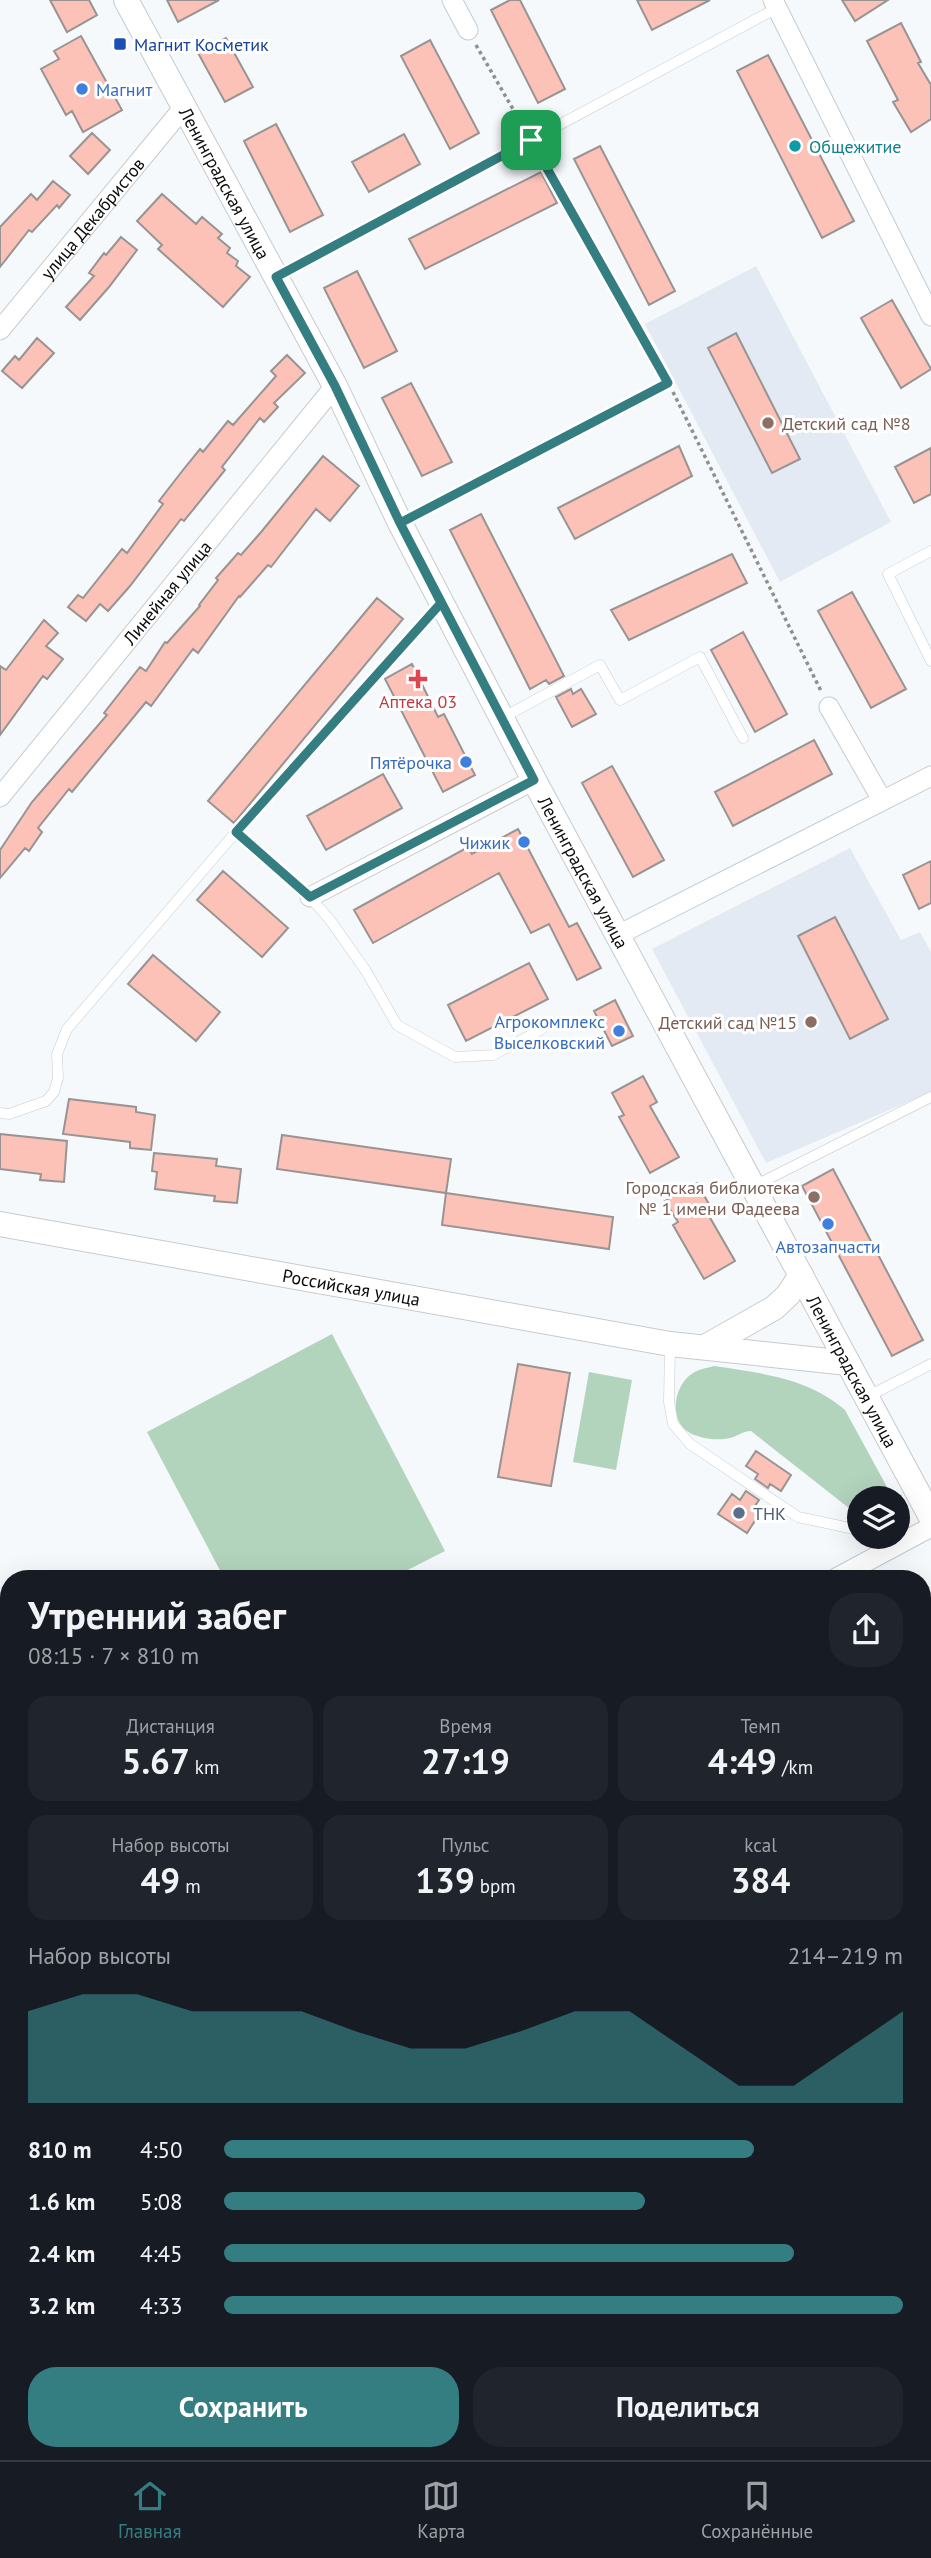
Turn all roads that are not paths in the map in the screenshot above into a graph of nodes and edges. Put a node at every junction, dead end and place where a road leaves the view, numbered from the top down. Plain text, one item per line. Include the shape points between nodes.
1 (126, 0) edge
2 (452, 0) edge
3 (775, 4) edge
4 (468, 30) road end
5 (184, 107) junction
6 (276, 277) junction
7 (931, 316) edge
8 (0, 330) edge
9 (668, 383) road end
10 (335, 386) junction
11 (400, 523) junction
12 (931, 551) edge
13 (441, 603) junction
14 (931, 661) edge
15 (829, 707) road end
16 (501, 718) junction
17 (743, 738) dead end
18 (931, 776) edge
19 (534, 780) junction
20 (0, 797) edge
21 (882, 800) junction
22 (236, 832) junction
23 (310, 897) junction
24 (618, 935) junction
25 (542, 1029) dead end
26 (931, 1097) edge
27 (0, 1114) edge
28 (754, 1186) junction
29 (0, 1224) edge
30 (801, 1275) junction
31 (670, 1343) junction
32 (705, 1347) junction
33 (848, 1363) junction
34 (931, 1364) edge
35 (867, 1397) junction
36 (931, 1517) edge
37 (847, 1527) edge
38 (931, 1527) edge
39 (910, 1534) edge
40 (882, 1549) edge
41 (849, 1570) edge

1 - 5 street, Ленинградская улица
2 - 4 street
3 - 6 lane
3 - 7 street
5 - 6 street, Ленинградская улица
5 - 8 street, улица Декабристов
6 - 10 street, Ленинградская улица
9 - 11 lane
10 - 11 street, Ленинградская улица
10 - 20 street, Линейная улица
11 - 13 street, Ленинградская улица
12 - 14 lane via 888,574
13 - 16 street, Ленинградская улица
13 - 22 lane
15 - 21 street
16 - 17 lane via 600,665 620,700 699,657
16 - 19 street, Ленинградская улица
18 - 21 street
19 - 23 street
19 - 24 street, Ленинградская улица
21 - 24 street
22 - 23 lane
22 - 27 lane via 67,1029 57,1054 54,1092 46,1101
23 - 25 lane via 366,971 397,1025 455,1057 493,1055
24 - 28 street, Ленинградская улица
26 - 28 lane
28 - 30 street, Ленинградская улица
29 - 31 street, Российская улица
30 - 32 street via 774,1308
30 - 33 street, Ленинградская улица
31 - 32 street, Российская улица
31 - 37 lane via 668,1402 673,1424 690,1444 798,1517
32 - 33 street, Российская улица
33 - 35 street, Ленинградская улица
34 - 35 lane
35 - 36 street, Ленинградская улица
38 - 39 street
40 - 41 street

